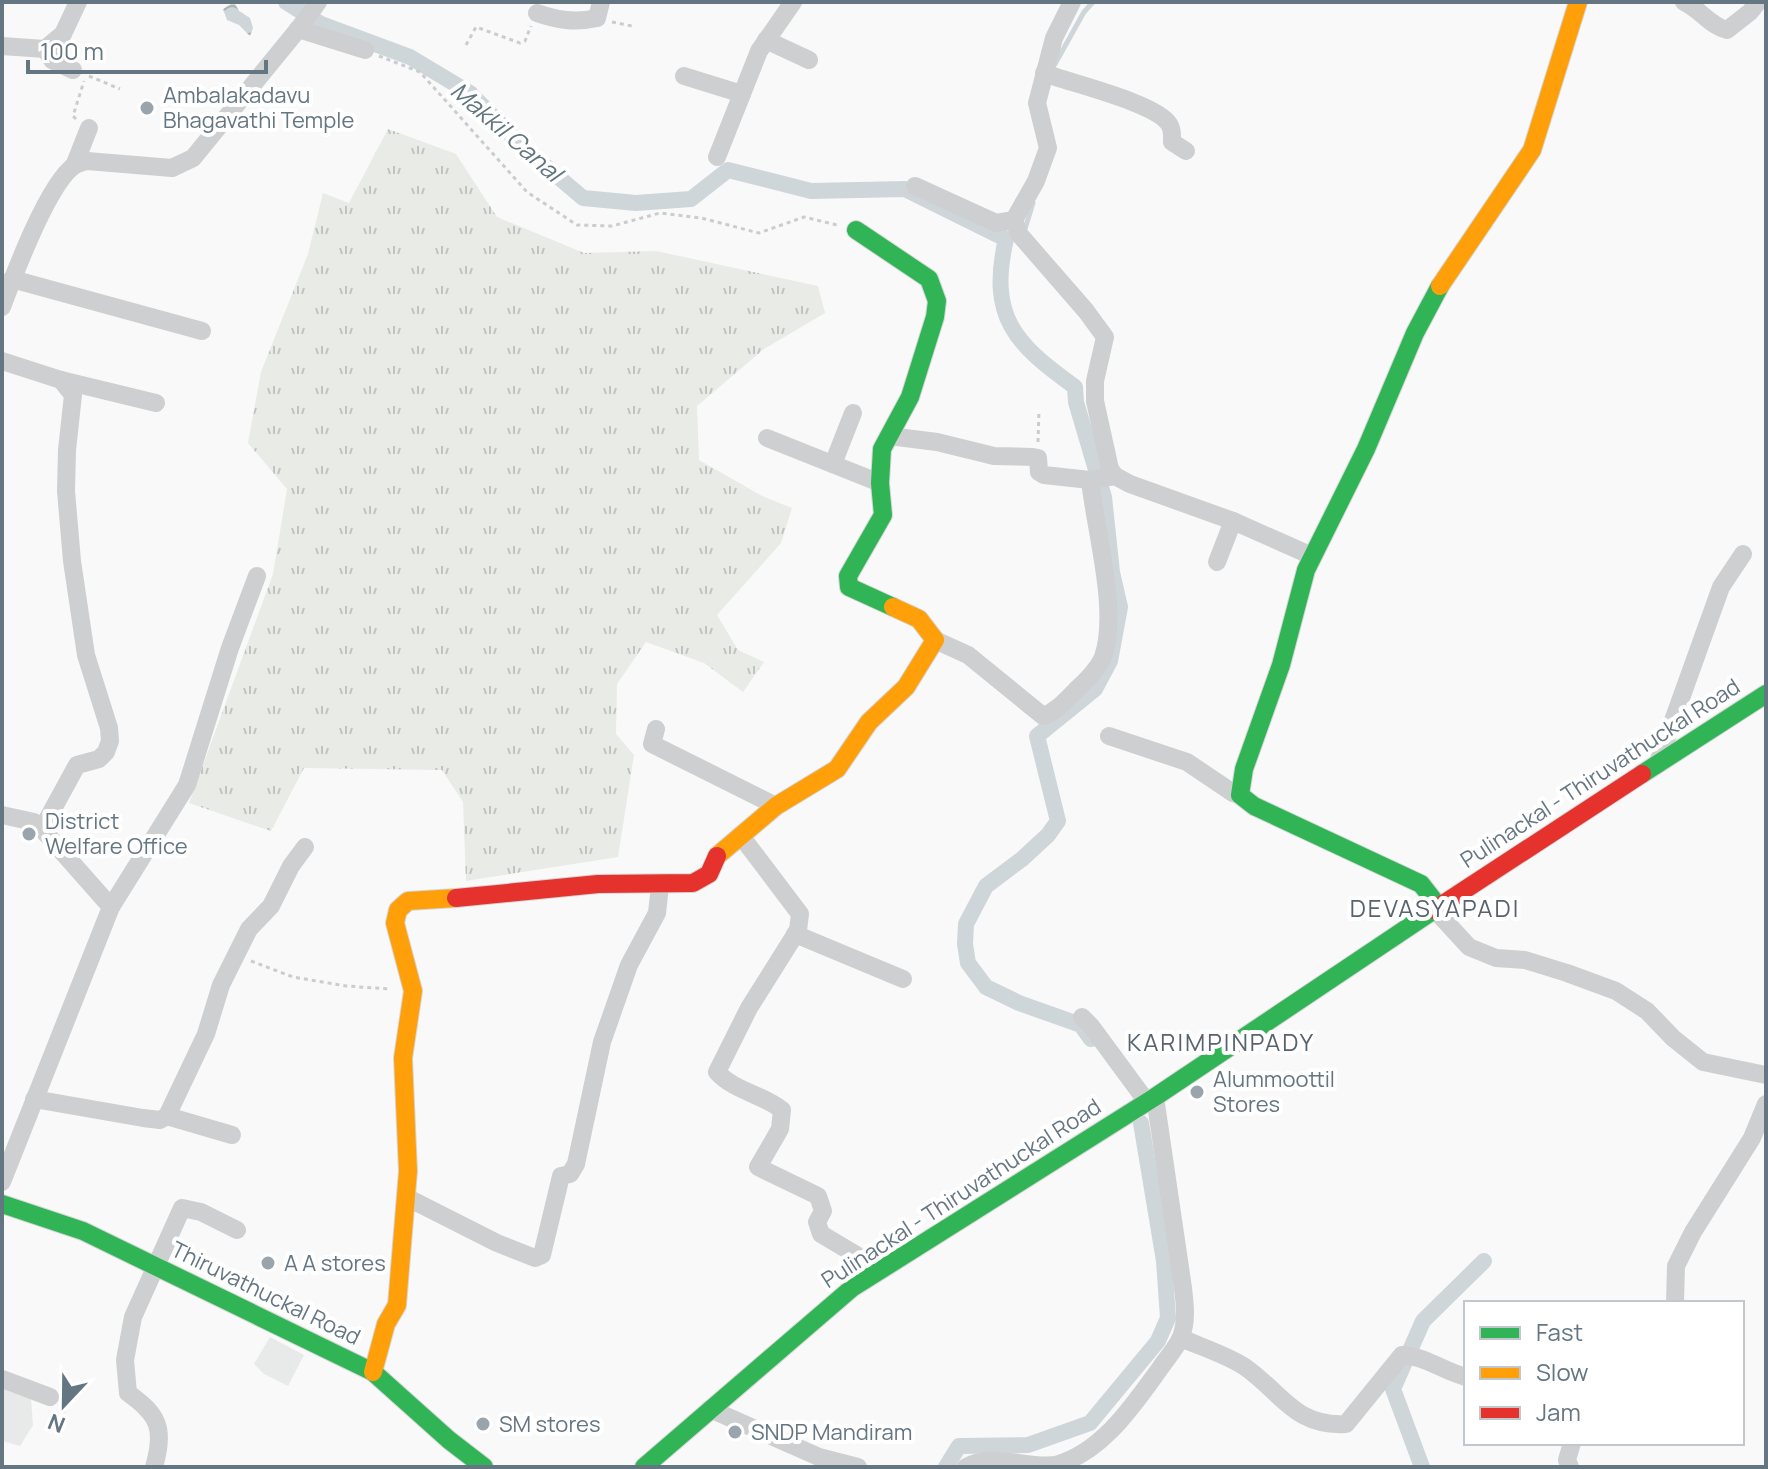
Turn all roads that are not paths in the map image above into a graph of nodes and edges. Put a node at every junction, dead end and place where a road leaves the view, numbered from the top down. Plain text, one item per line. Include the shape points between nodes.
1 (78, 2) edge
2 (318, 2) edge
3 (601, 2) edge
4 (793, 2) edge
5 (1578, 2) edge
6 (1684, 2) edge
7 (1758, 2) edge
8 (1066, 3) edge
9 (537, 13) road end
10 (299, 28) junction
11 (766, 40) junction
12 (2, 46) edge
13 (45, 49) junction
14 (365, 50) road end
15 (809, 60) dead end
16 (73, 70) dead end
17 (1044, 73) junction
18 (684, 76) dead end
19 (742, 94) junction
20 (89, 128) road end
21 (1186, 151) dead end
22 (717, 157) dead end
23 (74, 166) junction
24 (915, 186) dead end
25 (1016, 227) junction
26 (856, 230) road end
27 (12, 279) junction
28 (2, 307) edge
29 (202, 331) dead end
30 (2, 361) edge
31 (61, 380) junction
32 (156, 403) dead end
33 (853, 413) dead end
34 (889, 436) junction
35 (767, 438) dead end
36 (833, 464) junction
37 (1115, 476) junction
38 (1093, 480) junction
39 (880, 483) junction
40 (1233, 521) junction
41 (1743, 554) dead end
42 (1312, 556) junction
43 (1217, 562) dead end
44 (257, 576) dead end
45 (935, 640) junction
46 (1766, 694) edge
47 (656, 729) dead end
48 (1109, 736) dead end
49 (1657, 765) junction
50 (1240, 795) junction
51 (776, 806) junction
52 (2, 815) edge
53 (42, 829) junction
54 (741, 836) junction
55 (305, 847) dead end
56 (660, 886) junction
57 (111, 907) junction
58 (1437, 908) junction
59 (795, 934) junction
60 (903, 979) dead end
61 (1082, 1017) dead end
62 (1766, 1075) edge
63 (34, 1099) junction
64 (1148, 1102) junction
65 (1766, 1104) edge
66 (167, 1116) junction
67 (232, 1135) dead end
68 (2, 1182) edge
69 (406, 1197) junction
70 (2, 1204) edge
71 (237, 1230) dead end
72 (154, 1265) junction
73 (877, 1272) junction
74 (1675, 1301) edge
75 (1181, 1338) junction
76 (373, 1372) junction
77 (1464, 1376) edge
78 (2, 1379) edge
79 (50, 1397) dead end
80 (710, 1409) junction
81 (1571, 1445) edge
82 (154, 1467) edge
83 (484, 1467) edge
84 (644, 1467) edge
85 (858, 1467) edge
86 (966, 1467) edge
87 (1570, 1467) edge

1 - 13 street via 63,34
2 - 10 street
3 - 9 street via 597,18 584,21
4 - 11 street
5 - 42 street via 1532,150 1426,311
6 - 7 street via 1727,30
8 - 17 street
10 - 14 street
10 - 23 street via 193,158 172,168 87,161
11 - 15 street
11 - 19 street
12 - 13 street
13 - 16 street via 52,60
17 - 21 street via 1162,115 1172,127 1172,142
17 - 25 street via 1037,103 1048,148
18 - 19 street
19 - 22 street
20 - 23 street
23 - 27 street via 31,233
24 - 25 street
25 - 37 street via 1105,337 1095,401
26 - 34 street via 929,279 937,301 910,397
27 - 28 street
27 - 29 street
30 - 31 street
31 - 32 street
31 - 53 street via 73,395 66,491 72,561 86,655 110,741 99,759 77,765
33 - 36 street
34 - 38 street via 994,456 1038,458 1044,475
34 - 39 street via 882,449
35 - 36 street
36 - 39 street
37 - 38 street
37 - 40 street
38 - 45 street via 1108,633 1103,659 1089,678 1043,716 968,655
39 - 45 street via 883,515 848,576 849,587 919,619
40 - 42 street
40 - 43 street
41 - 49 street via 1721,587
42 - 50 street
44 - 57 street via 187,785
45 - 51 street via 906,687 869,722 837,769
46 - 49 street, Pulinackal - Thiruvathuckal Road
47 - 51 street via 652,744
48 - 50 street via 1187,762
49 - 58 street, Pulinackal - Thiruvathuckal Road
50 - 58 street via 1271,815 1421,884
51 - 54 street
52 - 53 street
53 - 57 street
54 - 56 street via 714,858 709,874 693,883
54 - 59 street via 800,914
55 - 66 street via 271,906 249,929
56 - 69 street via 657,913 629,965 602,1042 576,1164 570,1174 561,1176 542,1255 535,1258 497,1243
56 - 69 street via 598,884 408,901 398,910 395,923 413,991 403,1058
57 - 63 street
58 - 62 street via 1469,947 1616,991 1647,1011 1703,1062
58 - 64 street, Pulinackal - Thiruvathuckal Road
59 - 60 street
59 - 73 street via 717,1072 726,1082 782,1110 780,1129 758,1167 818,1196 821,1234
61 - 64 street
63 - 66 street via 143,1118
63 - 68 street
64 - 73 street, Pulinackal - Thiruvathuckal Road
64 - 75 street via 1183,1288 1186,1317
65 - 74 street via 1752,1138 1676,1266
66 - 67 street
69 - 76 street via 397,1305
70 - 72 street, Thiruvathuckal Road via 83,1231
71 - 72 street via 182,1208
72 - 76 street, Thiruvathuckal Road
72 - 82 street via 133,1317 125,1360 128,1393 149,1408 158,1427
73 - 80 street, Pulinackal - Thiruvathuckal Road
75 - 77 street via 1243,1366 1311,1421 1327,1425 1346,1424 1402,1355 1418,1356
75 - 86 street via 1124,1416 1081,1455 1054,1466 978,1460
76 - 83 street, Thiruvathuckal Road
78 - 79 street
80 - 84 street, Pulinackal - Thiruvathuckal Road
80 - 85 street via 819,1457
81 - 87 street

